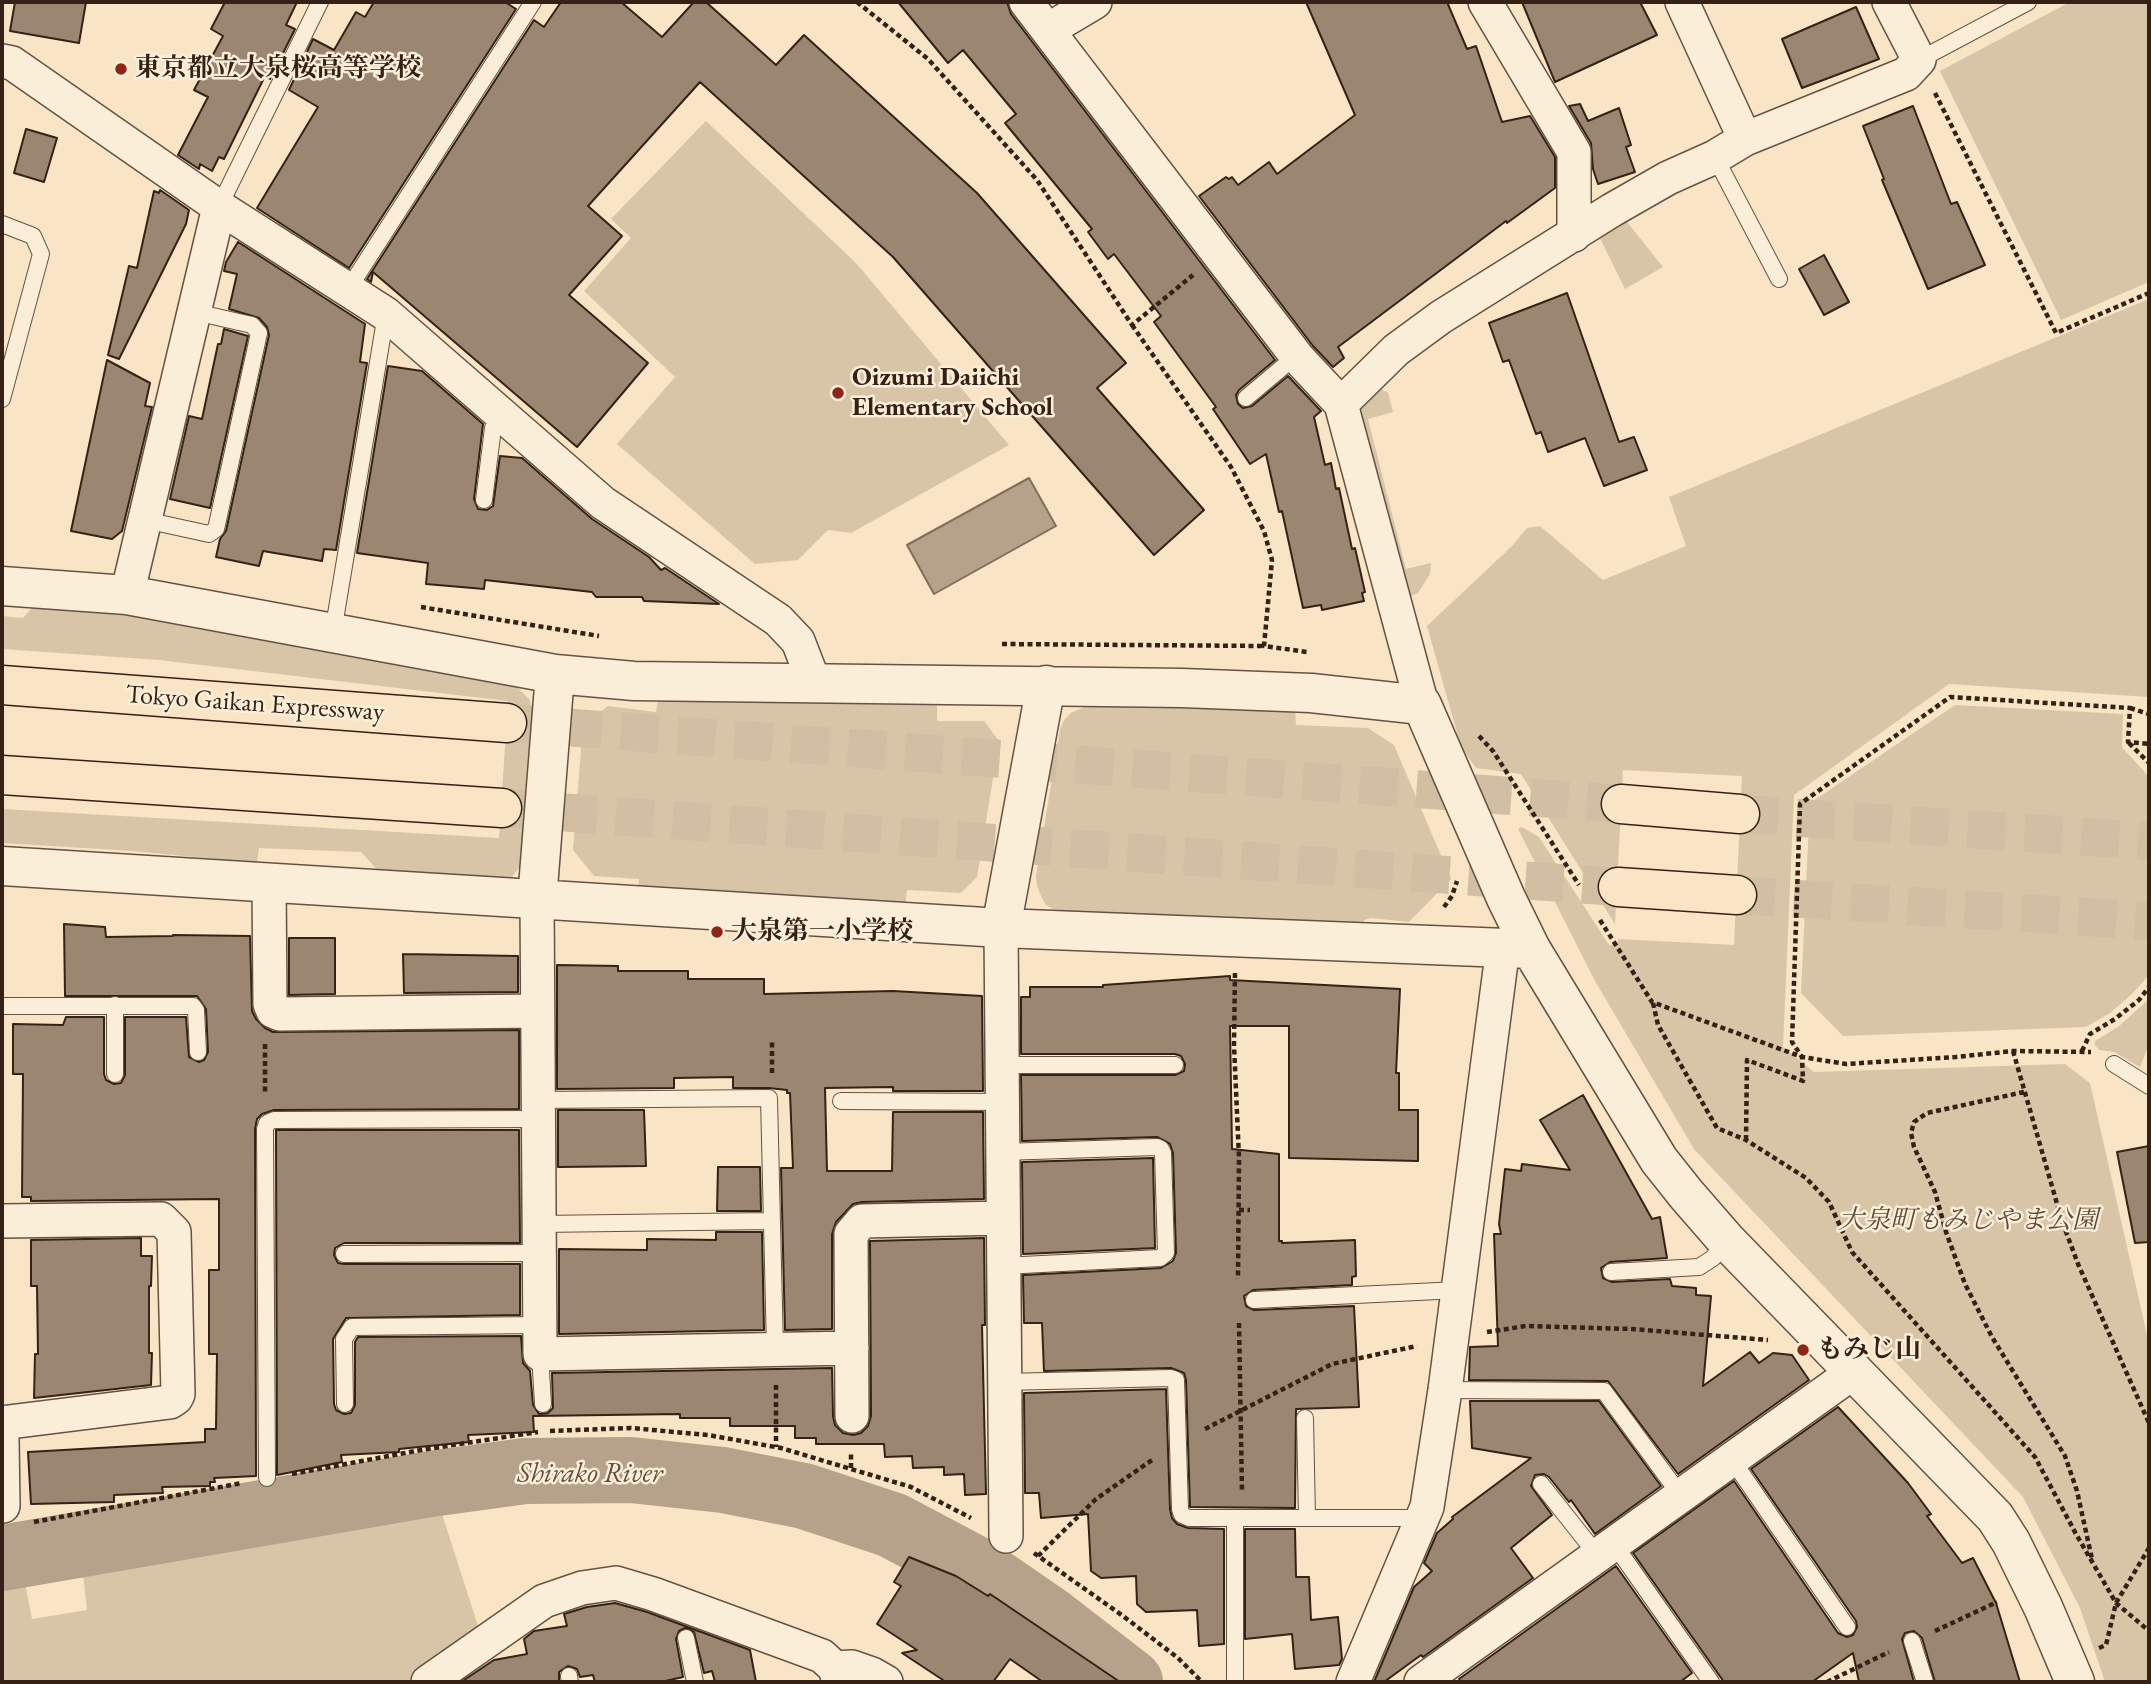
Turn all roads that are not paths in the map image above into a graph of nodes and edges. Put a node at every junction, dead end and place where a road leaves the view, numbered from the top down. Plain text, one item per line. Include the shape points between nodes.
1 (320, 2) edge
2 (533, 2) edge
3 (1026, 2) edge
4 (1095, 2) edge
5 (1485, 2) edge
6 (1682, 2) edge
7 (1889, 2) edge
8 (2028, 2) edge
9 (1048, 30) junction
10 (1919, 60) junction
11 (2, 61) edge
12 (1745, 139) junction
13 (1715, 158) junction
14 (219, 207) junction
15 (2, 224) edge
16 (1574, 235) junction
17 (1779, 279) dead end
18 (347, 291) junction
19 (195, 312) junction
20 (386, 314) junction
21 (1297, 355) junction
22 (2, 398) edge
23 (1246, 398) dead end
24 (1341, 404) junction
25 (503, 415) junction
26 (484, 500) dead end
27 (145, 520) junction
28 (2, 586) edge
29 (127, 595) junction
30 (333, 632) junction
31 (555, 674) junction
32 (2, 685) edge
33 (816, 685) junction
34 (1046, 685) junction
35 (1422, 705) junction
36 (507, 723) tunnel mouth
37 (2, 775) edge
38 (1621, 804) tunnel mouth
39 (502, 808) tunnel mouth
40 (1740, 814) tunnel mouth
41 (2, 866) edge
42 (269, 882) junction
43 (1737, 895) tunnel mouth
44 (1605, 898) tunnel mouth
45 (537, 900) junction
46 (1001, 928) junction
47 (1517, 948) junction
48 (115, 1005) junction
49 (2, 1006) edge
50 (537, 1011) junction
51 (198, 1052) dead end
52 (2114, 1063) road end
53 (1002, 1065) junction
54 (1175, 1065) dead end
55 (115, 1074) dead end
56 (2149, 1086) edge
57 (841, 1101) dead end
58 (1003, 1102) junction
59 (538, 1109) junction
60 (1002, 1152) junction
61 (1003, 1217) junction
62 (771, 1220) junction
63 (2, 1221) edge
64 (539, 1238) junction
65 (1726, 1240) junction
66 (344, 1254) dead end
67 (1003, 1266) junction
68 (1611, 1272) dead end
69 (1458, 1290) junction
70 (1254, 1300) dead end
71 (540, 1340) junction
72 (852, 1348) junction
73 (775, 1349) junction
74 (1855, 1371) junction
75 (1004, 1382) junction
76 (1445, 1390) junction
77 (345, 1404) dead end
78 (543, 1405) dead end
79 (852, 1416) dead end
80 (1305, 1418) dead end
81 (2, 1423) edge
82 (2, 1440) edge
83 (2, 1452) edge
84 (1732, 1461) junction
85 (267, 1478) road end
86 (1541, 1484) dead end
87 (1681, 1496) junction
88 (3, 1506) edge
89 (1239, 1518) junction
90 (1307, 1518) junction
91 (1423, 1518) junction
92 (1006, 1536) road end
93 (1606, 1550) junction
94 (1847, 1627) dead end
95 (686, 1638) dead end
96 (1912, 1641) dead end
97 (837, 1675) edge
98 (1433, 1679) edge
99 (428, 1682) edge
100 (695, 1682) edge
101 (886, 1682) edge
102 (1235, 1682) edge
103 (1353, 1682) edge
104 (1711, 1682) edge
105 (1925, 1682) edge
106 (2075, 1682) edge

1 - 14 lane
2 - 18 lane
3 - 9 street
4 - 9 street
5 - 16 street via 1574,152
6 - 12 street
7 - 10 street
8 - 10 lane
9 - 21 street
10 - 12 street via 1906,74
11 - 14 street via 12,63
12 - 13 street
13 - 16 street via 1668,178
13 - 17 lane
14 - 18 street
14 - 19 street
15 - 22 lane via 33,236 41,254
16 - 24 street via 1441,317 1396,350
18 - 20 street
19 - 27 street
19 - 27 lane via 252,326 259,333 216,529 209,534
20 - 25 street
20 - 30 lane
21 - 23 lane
21 - 24 street
24 - 35 street
25 - 26 lane via 494,428
25 - 33 street via 603,503 778,620 798,641
27 - 29 street
28 - 29 street
29 - 30 street
30 - 31 street
31 - 33 street via 634,681
31 - 45 street
32 - 36 highway, Tokyo Gaikan Expressway
33 - 34 street
34 - 35 street via 1311,693
34 - 46 street
35 - 47 street via 1506,898
37 - 39 highway
38 - 40 highway
41 - 42 street
42 - 45 street
42 - 50 street via 273,1011
43 - 44 highway
45 - 46 street
45 - 50 street
46 - 47 street
46 - 53 street
47 - 65 street via 1660,1160
47 - 69 street
48 - 49 lane
48 - 51 lane via 193,1006
48 - 55 lane
50 - 59 street
52 - 56 lane
53 - 54 lane
53 - 58 street
57 - 58 lane
58 - 60 street
59 - 62 lane via 769,1098
59 - 64 street
59 - 85 lane via 274,1119 267,1123
60 - 61 street
60 - 67 lane via 1161,1149 1166,1253 1160,1258
61 - 67 street
61 - 72 street via 862,1221 851,1234
62 - 64 lane
62 - 73 lane
63 - 81 street via 161,1219 174,1232 178,1394 170,1402
64 - 66 lane
64 - 71 street
65 - 68 lane via 1713,1258 1699,1267
65 - 74 street
67 - 75 street
69 - 70 lane
69 - 76 street
71 - 73 street
71 - 77 lane via 352,1327 344,1339
71 - 78 lane
72 - 73 street
72 - 79 street
74 - 84 street
74 - 106 street via 1995,1517 2043,1607
75 - 89 lane via 1176,1380 1182,1515
75 - 92 street
76 - 87 lane via 1604,1391
76 - 91 street
80 - 90 lane
82 - 83 street
83 - 88 street
84 - 87 street
84 - 94 lane
86 - 93 lane
87 - 93 street
89 - 90 lane
89 - 102 lane
90 - 91 lane
91 - 103 street
93 - 98 street
93 - 104 lane
95 - 100 lane
96 - 105 lane
97 - 99 street via 822,1656 616,1583 544,1601
97 - 101 street via 852,1667

